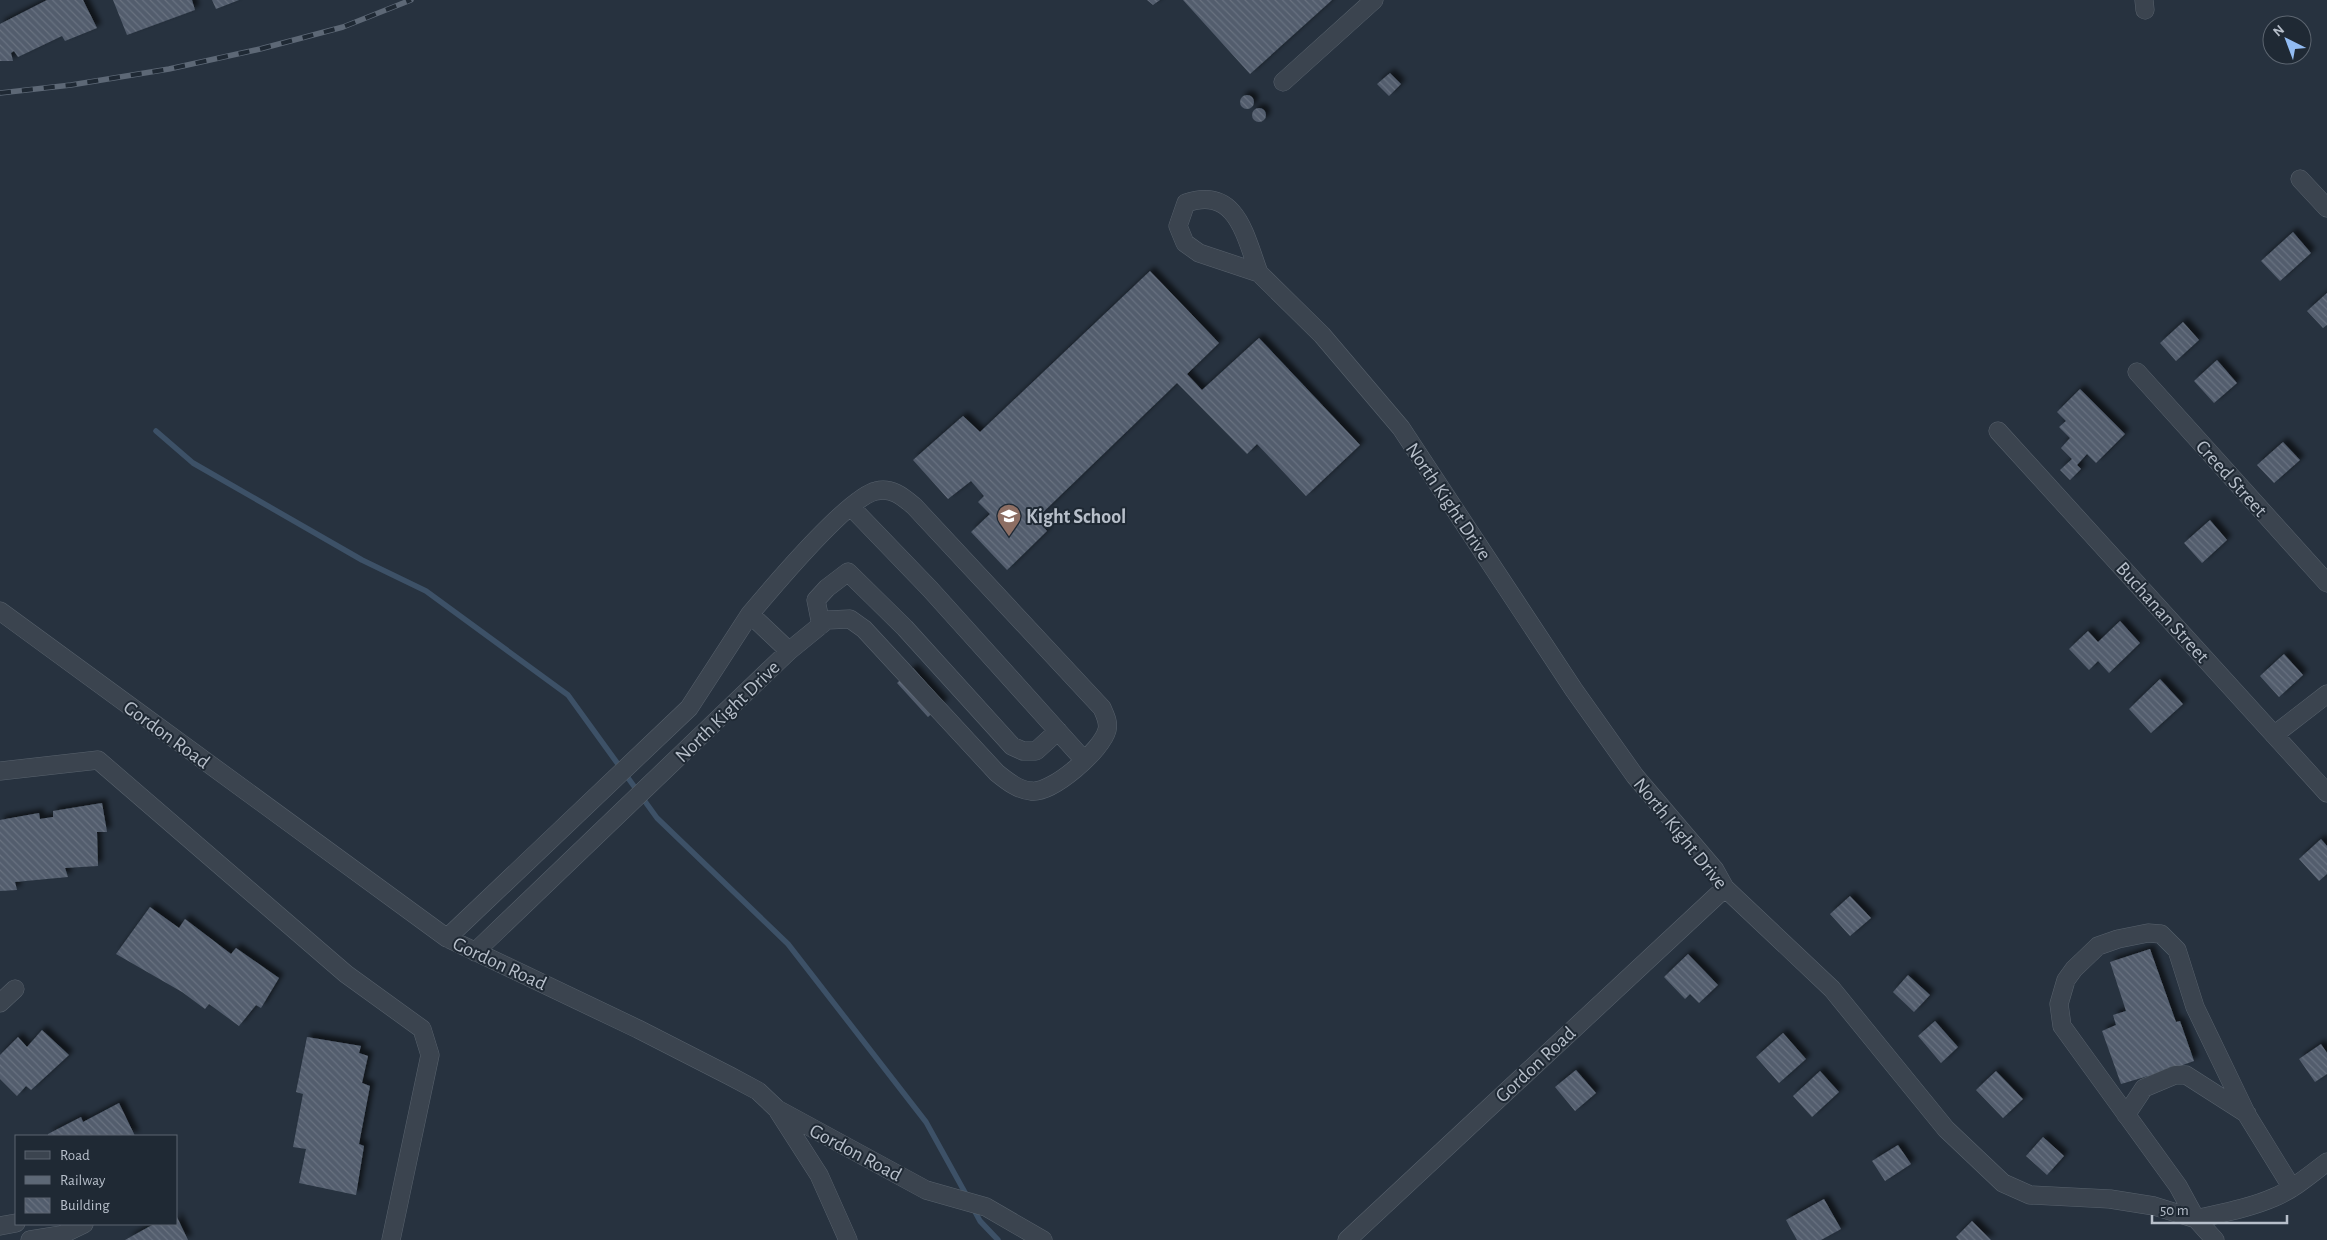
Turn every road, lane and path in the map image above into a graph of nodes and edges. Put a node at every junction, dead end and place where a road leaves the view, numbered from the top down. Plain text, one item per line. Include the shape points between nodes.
1 (1374, 0) edge
2 (1283, 82) dead end
3 (2300, 179) dead end
4 (2327, 208) edge
5 (1259, 272) junction
6 (2137, 372) dead end
7 (1998, 431) dead end
8 (852, 507) junction
9 (2327, 583) edge
10 (0, 611) edge
11 (750, 614) junction
12 (821, 625) junction
13 (790, 651) junction
14 (2327, 694) edge
15 (1058, 732) junction
16 (2274, 735) junction
17 (1083, 759) junction
18 (0, 771) edge
19 (2327, 793) edge
20 (1725, 888) junction
21 (446, 938) junction
22 (475, 952) junction
23 (15, 989) dead end
24 (0, 1003) edge
25 (777, 1109) junction
26 (2126, 1115) junction
27 (2247, 1115) junction
28 (2327, 1162) edge
29 (2292, 1188) junction
30 (2196, 1220) junction
31 (15, 1222) edge
32 (79, 1225) edge
33 (0, 1226) edge
34 (59, 1229) edge
35 (30, 1240) edge
36 (390, 1240) edge
37 (848, 1240) edge
38 (1043, 1240) edge
39 (1347, 1240) edge
40 (2215, 1240) edge

1 - 2 street
3 - 4 street
5 - 5 street, North Kight Drive via 1199,253 1185,244 1178,226 1186,203 1200,198 1218,201 1237,215
5 - 20 street, North Kight Drive via 1322,335 1401,428 1634,776 1715,870
6 - 9 street, Creed Street
7 - 16 street, Buchanan Street
8 - 11 street via 808,547
8 - 15 street
8 - 17 street via 864,495 877,490 901,495 1102,708 1107,718 1107,730 1102,741
10 - 21 street, Gordon Road
11 - 13 street, North Kight Drive
11 - 21 street, North Kight Drive via 689,708
12 - 13 street
12 - 15 street via 816,600 848,572 911,635 1012,746 1023,752 1036,751
12 - 17 street via 827,620 850,619 864,629 997,773 1014,786 1032,792 1047,789
13 - 22 street, North Kight Drive
14 - 16 street
15 - 17 street
16 - 19 street, Buchanan Street
18 - 36 street via 98,760 346,974 422,1029 430,1055
20 - 30 street, North Kight Drive via 1832,990 1946,1129 2003,1183 2030,1196 2110,1199 2154,1206
20 - 39 street, Gordon Road
21 - 22 street, Gordon Road
22 - 25 street, Gordon Road via 730,1076 758,1091
23 - 24 street
25 - 37 street via 819,1175
25 - 38 street, Gordon Road via 926,1190 986,1208
26 - 27 street via 2144,1088 2175,1075 2186,1075
26 - 27 street via 2062,1026 2060,1004 2066,980 2098,946 2148,933 2161,934 2177,950 2195,1007
26 - 30 street via 2178,1186
27 - 29 street
28 - 29 street
29 - 30 street via 2277,1197
30 - 40 street, North Kight Drive
31 - 33 street
32 - 34 street
34 - 35 street

